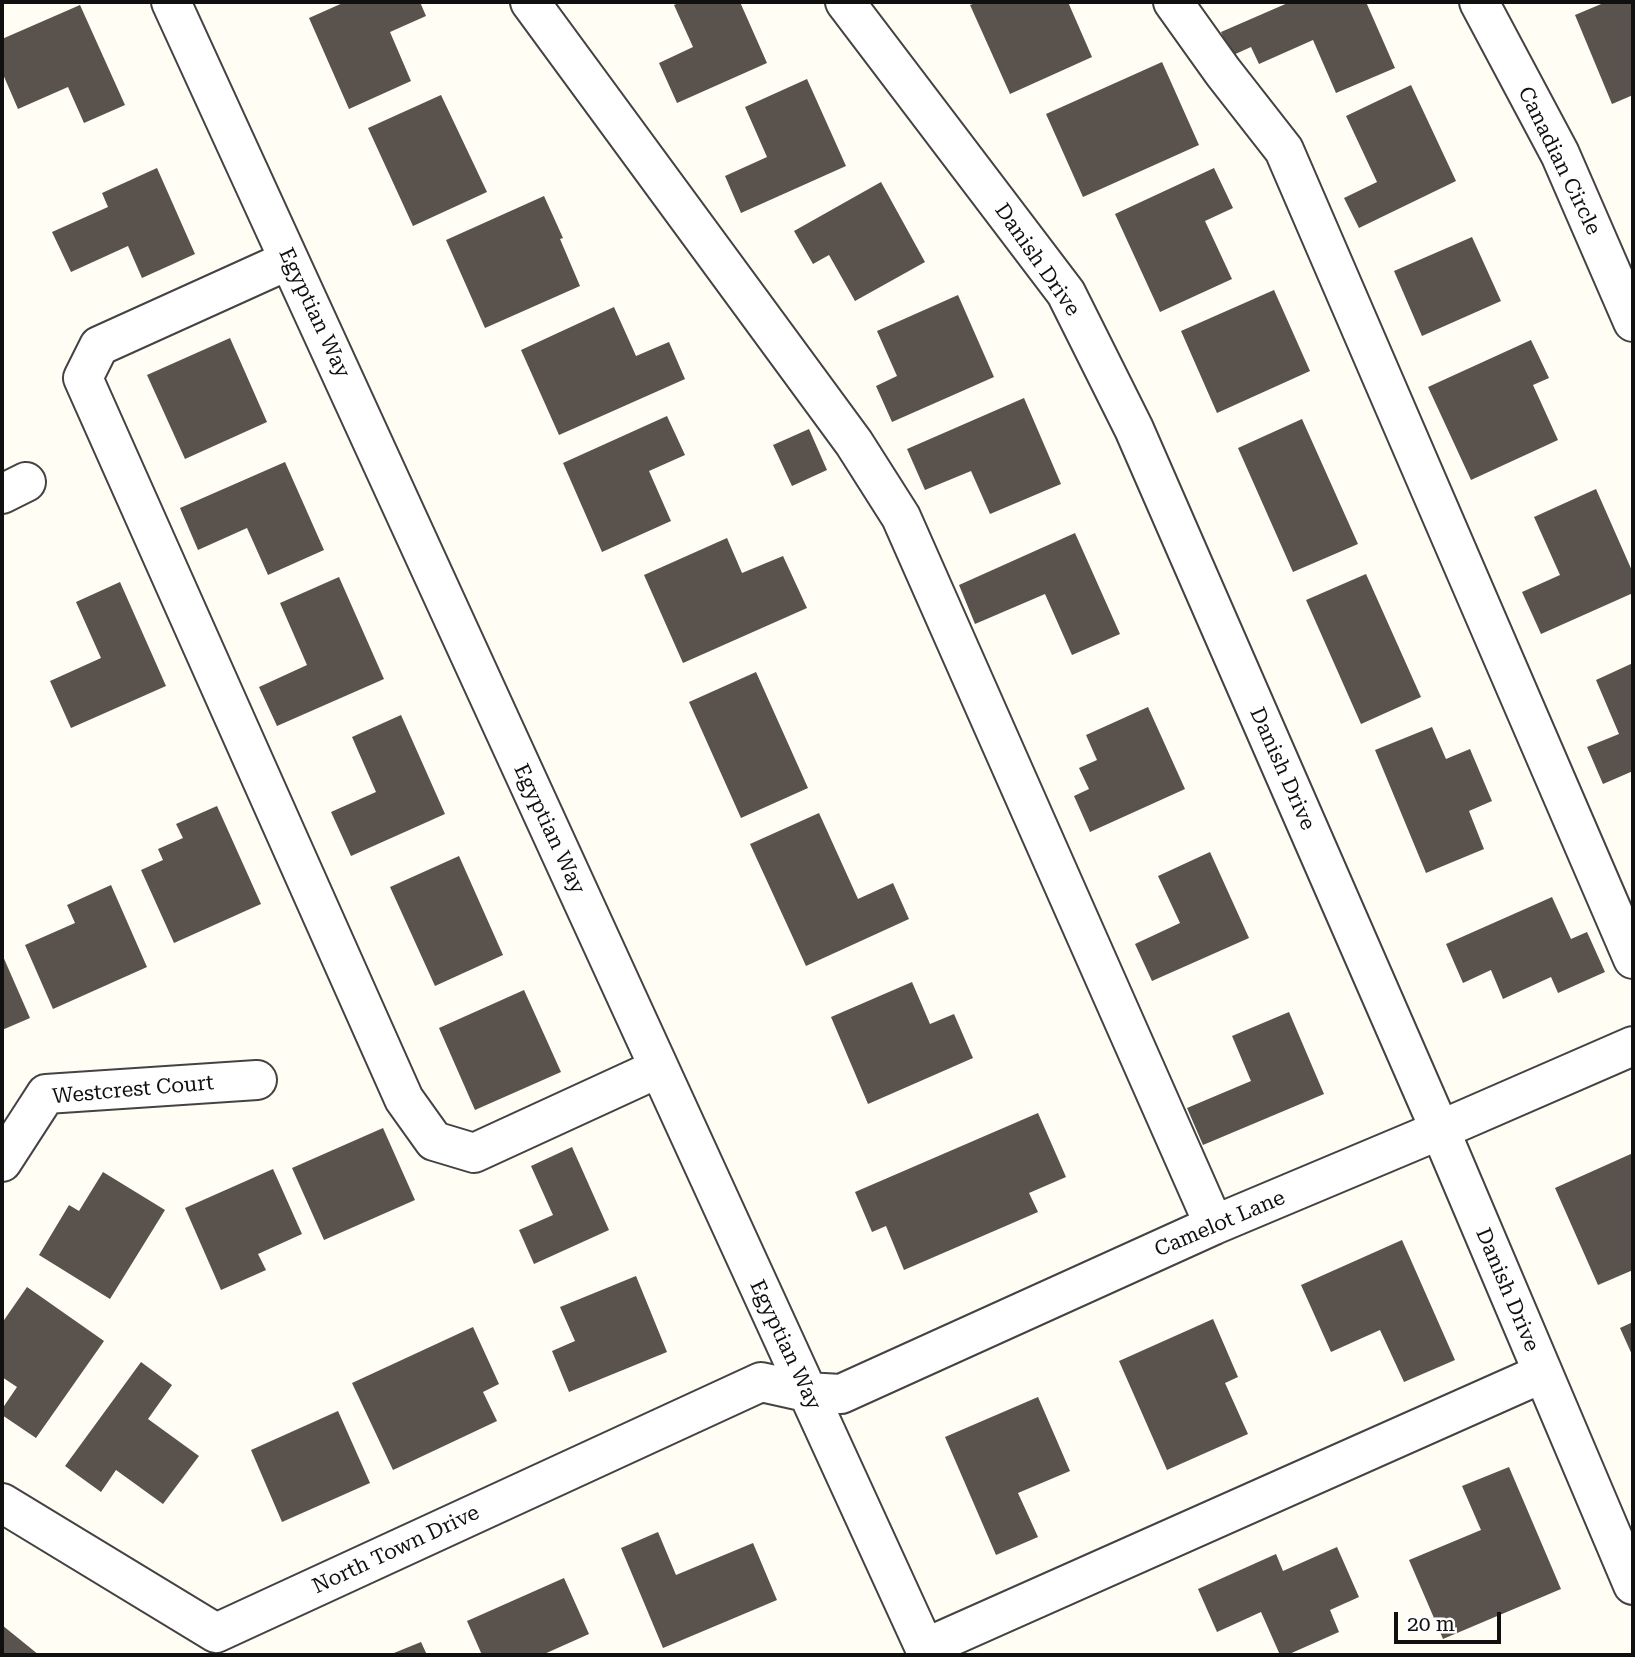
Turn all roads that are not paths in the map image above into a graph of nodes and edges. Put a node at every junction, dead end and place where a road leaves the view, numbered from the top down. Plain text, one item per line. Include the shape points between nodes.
1 (172, 2) edge
2 (530, 2) edge
3 (845, 2) edge
4 (1173, 2) edge
5 (1479, 2) edge
6 (289, 260) junction
7 (1633, 322) edge
8 (1633, 959) edge
9 (1633, 1045) edge
10 (659, 1068) junction
11 (257, 1080) dead end
12 (1440, 1130) junction
13 (2, 1162) edge
14 (1214, 1225) junction
15 (1543, 1373) junction
16 (806, 1392) junction
17 (2, 1503) edge
18 (1633, 1586) edge
19 (926, 1652) edge

1 - 6 street, Egyptian Way
2 - 14 street via 854,443 901,517
3 - 12 street, Danish Drive via 1066,293 1134,429
4 - 8 street via 1284,150
5 - 7 street, Canadian Circle via 1560,154
6 - 10 street, Egyptian Way
6 - 10 street via 99,346 83,378 404,1099 434,1141 474,1153
9 - 12 street, Camelot Lane
10 - 16 street, Egyptian Way
11 - 13 street, Westcrest Court via 46,1094
12 - 14 street, Camelot Lane
12 - 15 street, Danish Drive
14 - 16 street, Camelot Lane via 841,1394
15 - 18 street, Danish Drive
15 - 19 street
16 - 17 street, North Town Drive via 761,1382 216,1633
16 - 19 street, Egyptian Way

